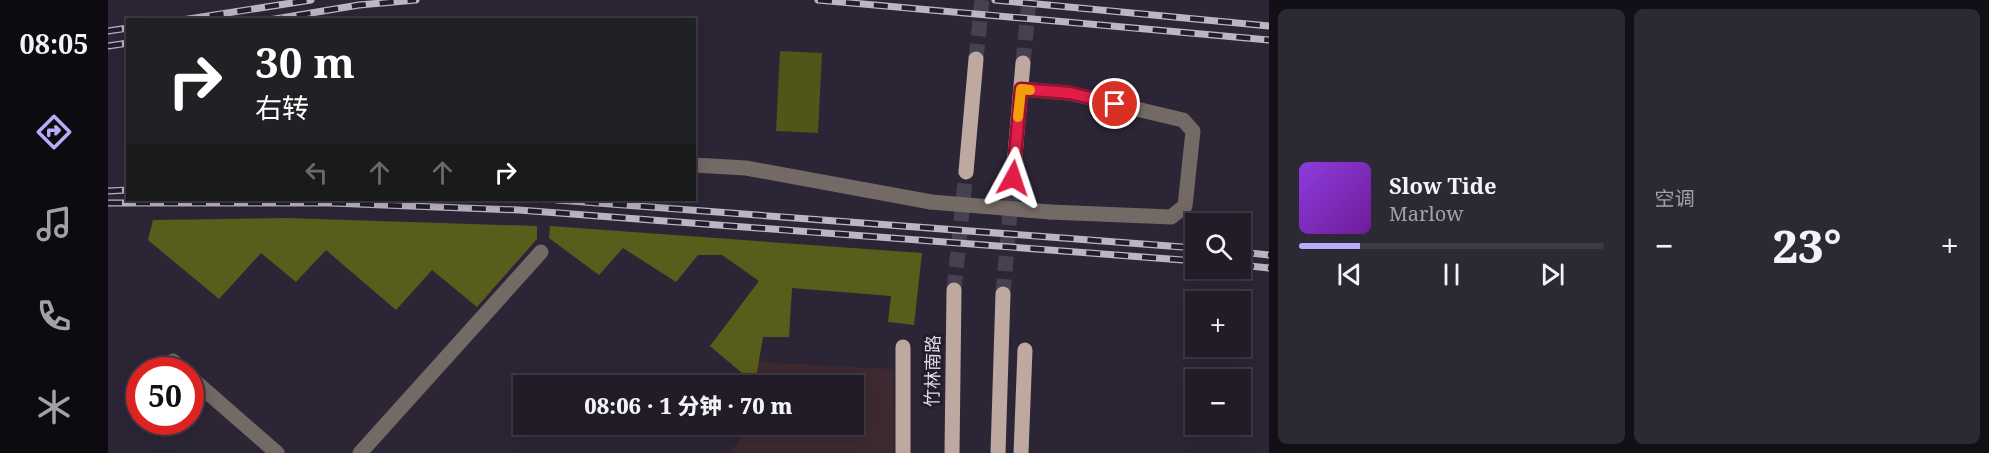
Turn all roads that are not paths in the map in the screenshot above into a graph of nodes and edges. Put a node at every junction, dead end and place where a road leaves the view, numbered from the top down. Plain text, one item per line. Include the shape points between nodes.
1 (976, 59) tunnel mouth
2 (1023, 63) tunnel mouth
3 (1021, 89) junction
4 (696, 165) edge
5 (966, 172) tunnel mouth
6 (1013, 178) tunnel mouth
7 (541, 252) dead end
8 (954, 290) tunnel mouth
9 (1003, 294) tunnel mouth
10 (903, 347) dead end
11 (1025, 350) dead end
12 (204, 389) edge
13 (277, 453) edge
14 (360, 453) edge
15 (903, 453) edge
16 (952, 453) edge
17 (998, 453) edge
18 (1021, 453) edge

1 - 5 main road
2 - 3 main road
3 - 4 lane, bridge via 1070,93 1183,120 1193,132 1185,206 1171,217 1050,212 931,202 746,168
3 - 6 main road
7 - 14 lane
8 - 16 main road, 竹林南路
9 - 17 main road
10 - 15 main road
11 - 18 main road
12 - 13 lane

